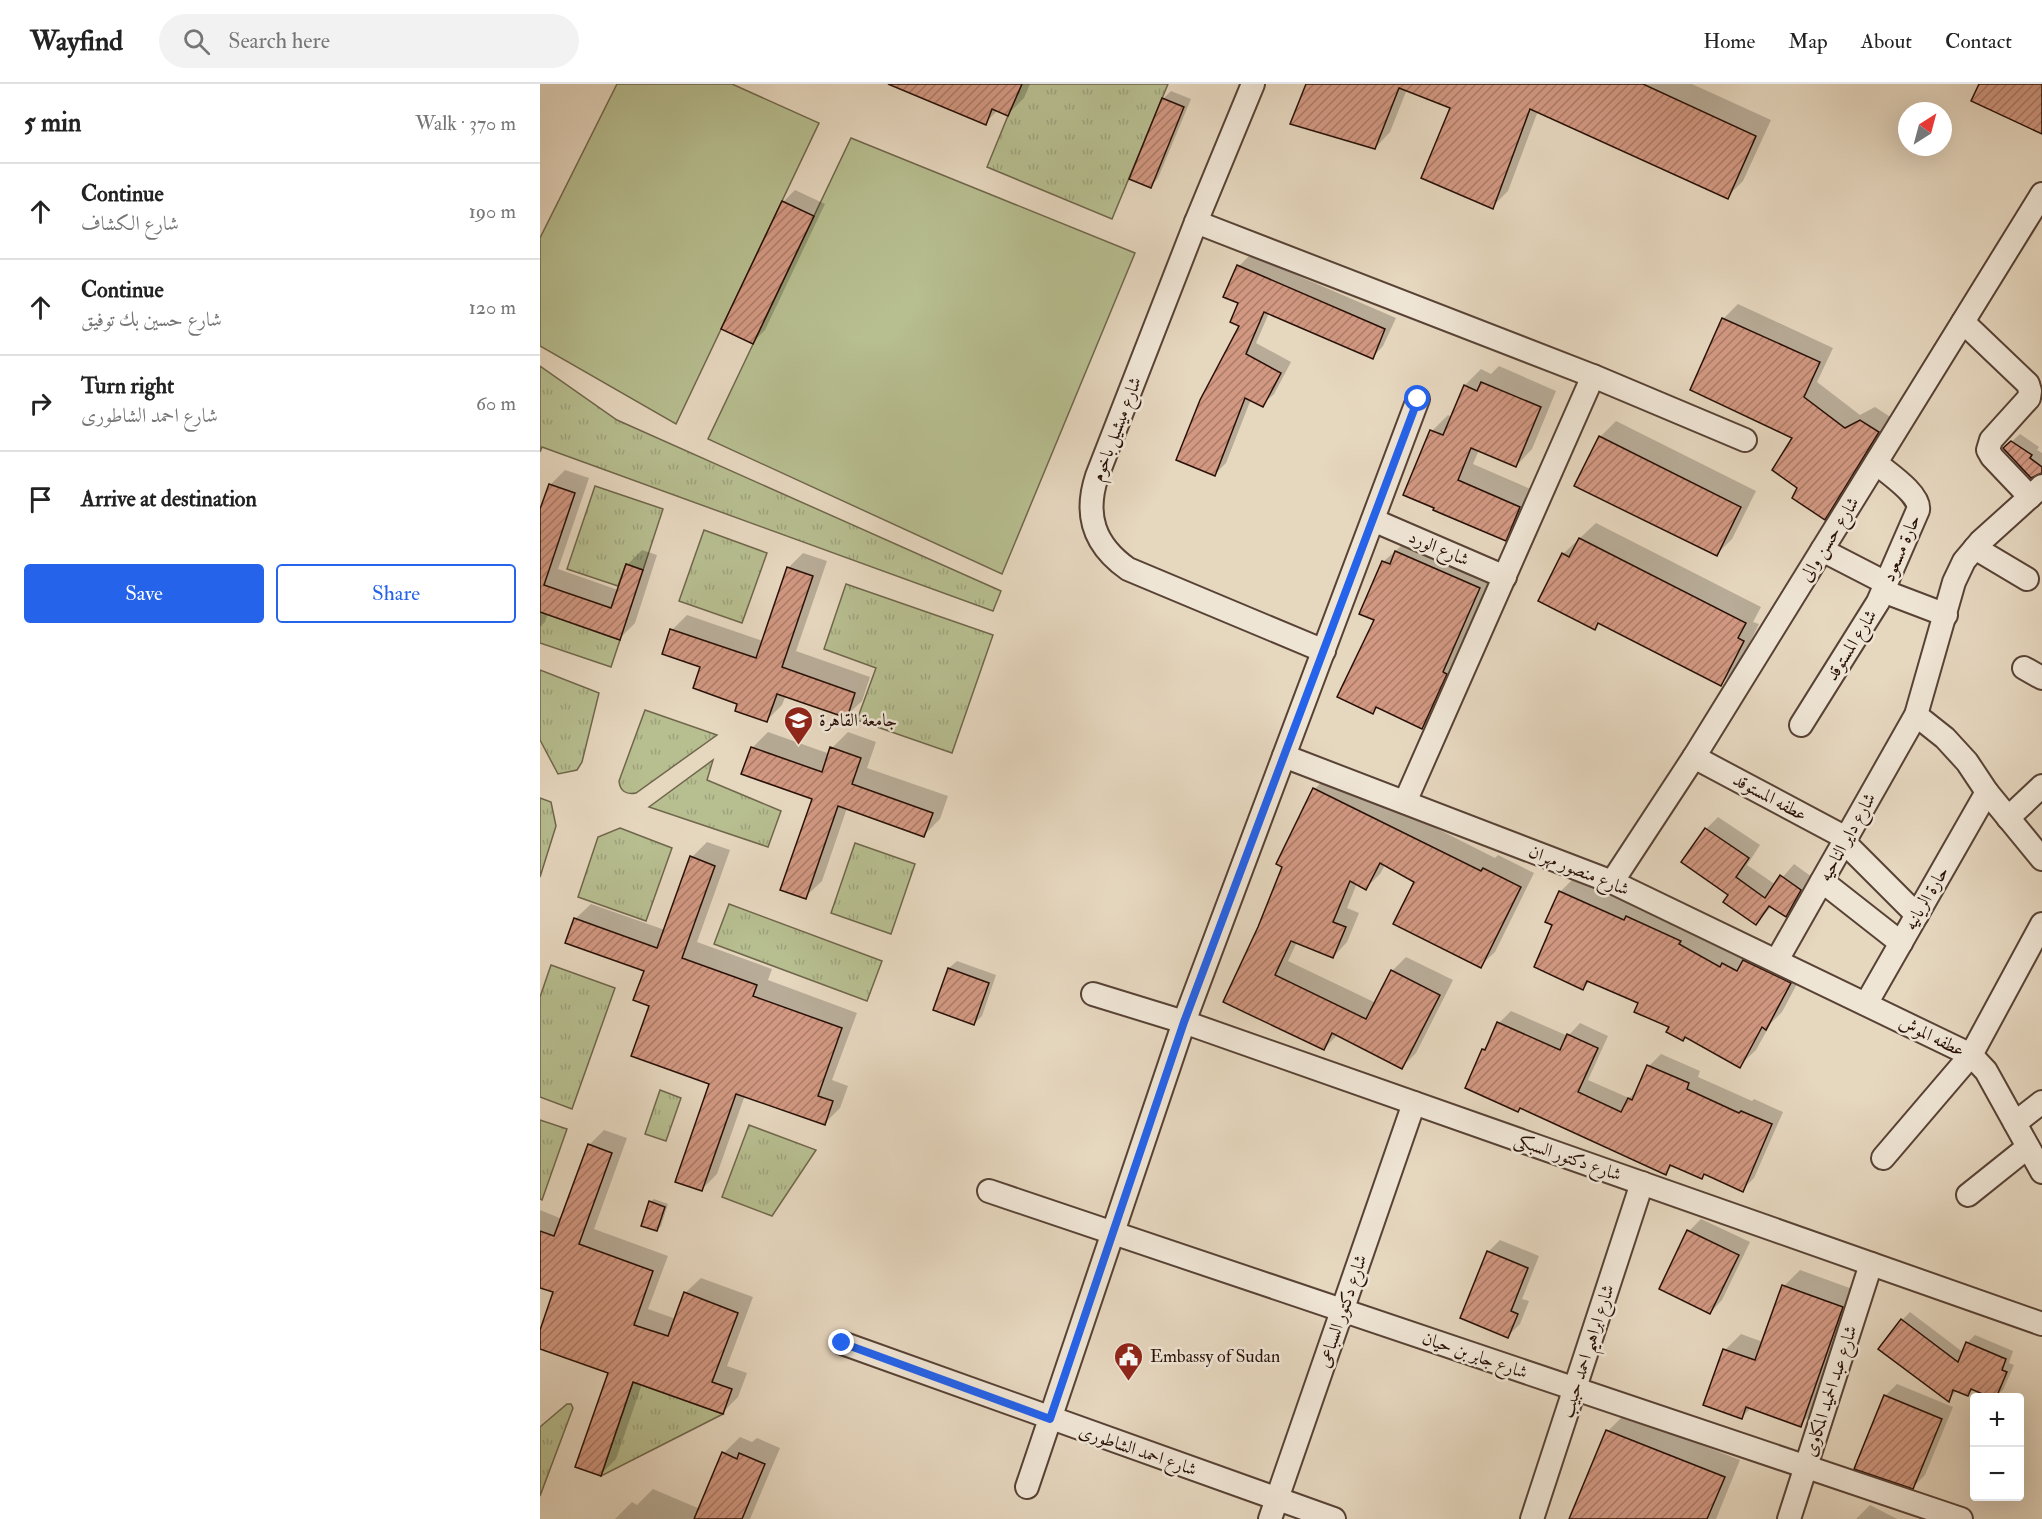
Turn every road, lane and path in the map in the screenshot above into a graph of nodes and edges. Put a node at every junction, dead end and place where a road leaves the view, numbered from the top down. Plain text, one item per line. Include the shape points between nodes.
1 (1253, 84) edge
2 (2042, 194) edge
3 (1196, 222) junction
4 (1963, 322) junction
5 (1593, 376) junction
6 (2036, 384) edge
7 (1418, 399) dead end
8 (1745, 440) dead end
9 (1876, 463) junction
10 (2036, 492) edge
11 (1373, 520) junction
12 (1975, 548) junction
13 (1822, 550) junction
14 (1505, 577) junction
15 (2027, 579) dead end
16 (1884, 587) junction
17 (1946, 615) junction
18 (1324, 651) junction
19 (1916, 715) junction
20 (1801, 725) dead end
21 (1284, 756) junction
22 (1694, 756) junction
23 (2042, 786) edge
24 (1987, 792) junction
25 (1405, 802) junction
26 (2008, 818) junction
27 (1845, 840) junction
28 (2042, 858) edge
29 (1822, 881) junction
30 (1612, 882) junction
31 (1917, 915) junction
32 (2042, 924) edge
33 (1901, 943) junction
34 (1777, 960) junction
35 (1093, 994) dead end
36 (1866, 1004) junction
37 (1184, 1022) junction
38 (1971, 1055) junction
39 (2042, 1102) edge
40 (1414, 1103) junction
41 (2015, 1123) junction
42 (1882, 1158) dead end
43 (2038, 1162) edge
44 (1642, 1183) junction
45 (989, 1191) dead end
46 (1968, 1195) dead end
47 (1113, 1233) junction
48 (1871, 1264) junction
49 (1342, 1310) junction
50 (2042, 1324) edge
51 (842, 1343) dead end
52 (1574, 1389) junction
53 (1050, 1419) junction
54 (1806, 1466) junction
55 (1027, 1487) dead end
56 (1273, 1509) edge
57 (1334, 1519) edge
58 (1532, 1519) edge
59 (1789, 1519) edge
60 (1961, 1519) edge

1 - 3 street, شارع ميشيل باخوم
2 - 4 street, شارع حسن والى
3 - 5 street
3 - 18 street, شارع ميشيل باخوم via 1096,476 1091,498 1092,521 1105,549 1128,569
4 - 6 street via 2028,384
4 - 9 street, شارع حسن والى
5 - 8 street
5 - 14 street
6 - 10 street via 2025,403 1991,440 1989,450 1992,457
7 - 11 street
9 - 13 street, شارع حسن والى
9 - 16 street, حارة مسعود via 1916,497 1919,505
10 - 12 street, شارع داير الناحيه
11 - 14 street, شارع الورد
11 - 18 street
12 - 15 street
12 - 17 street, شارع داير الناحيه via 1954,582
13 - 16 street
13 - 22 street, شارع حسن والى
14 - 25 street
16 - 17 street, شارع المستوقد
16 - 20 street, شارع المستوقد
17 - 19 street, شارع داير الناحيه
18 - 21 street
19 - 24 street via 1945,738
19 - 27 street, شارع داير الناحيه
21 - 25 street, شارع منصور مهران
21 - 37 street
22 - 27 street, عطفه المستوقد
22 - 30 street, شارع حسن والى
23 - 26 street
24 - 26 street
24 - 31 street, حارة الريانيه
25 - 30 street, شارع منصور مهران
26 - 28 street
27 - 29 street, شارع داير الناحيه
27 - 31 street, عطفه المستوقد
29 - 33 street
29 - 34 street, شارع داير الناحيه
30 - 34 street, شارع منصور مهران
31 - 33 street, حارة الريانيه
32 - 38 street
33 - 36 street, حارة الريانيه
34 - 36 street, شارع منصور مهران
35 - 37 street, شارع دكتور السبكى
36 - 38 street, عطفه الموش
37 - 40 street, شارع دكتور السبكى
37 - 47 street
38 - 41 street, عطفه الموش via 1986,1071
38 - 42 street
39 - 41 street
40 - 44 street, شارع دكتور السبكى
40 - 49 street, شارع دكتور السباعى
41 - 43 street, عطفه الموش
43 - 46 street
44 - 48 street, شارع دكتور السبكى
44 - 52 street, شارع ابراهيم احمد حبيب
45 - 47 street, شارع جابر بن حيان
47 - 49 street, شارع جابر بن حيان
47 - 53 street
48 - 50 street, شارع دكتور السبكى
48 - 54 street, شارع عبد الحميد المكاوى
49 - 52 street, شارع جابر بن حيان
49 - 56 street, شارع دكتور السباعى
51 - 53 street, شارع احمد الشاطورى
52 - 54 street, شارع جابر بن حيان
52 - 58 street, شارع ابراهيم احمد حبيب
53 - 55 street
53 - 56 street, شارع احمد الشاطورى
54 - 59 street, شارع عبد الحميد المكاوى
54 - 60 street, شارع جابر بن حيان
56 - 57 street, شارع احمد الشاطورى

